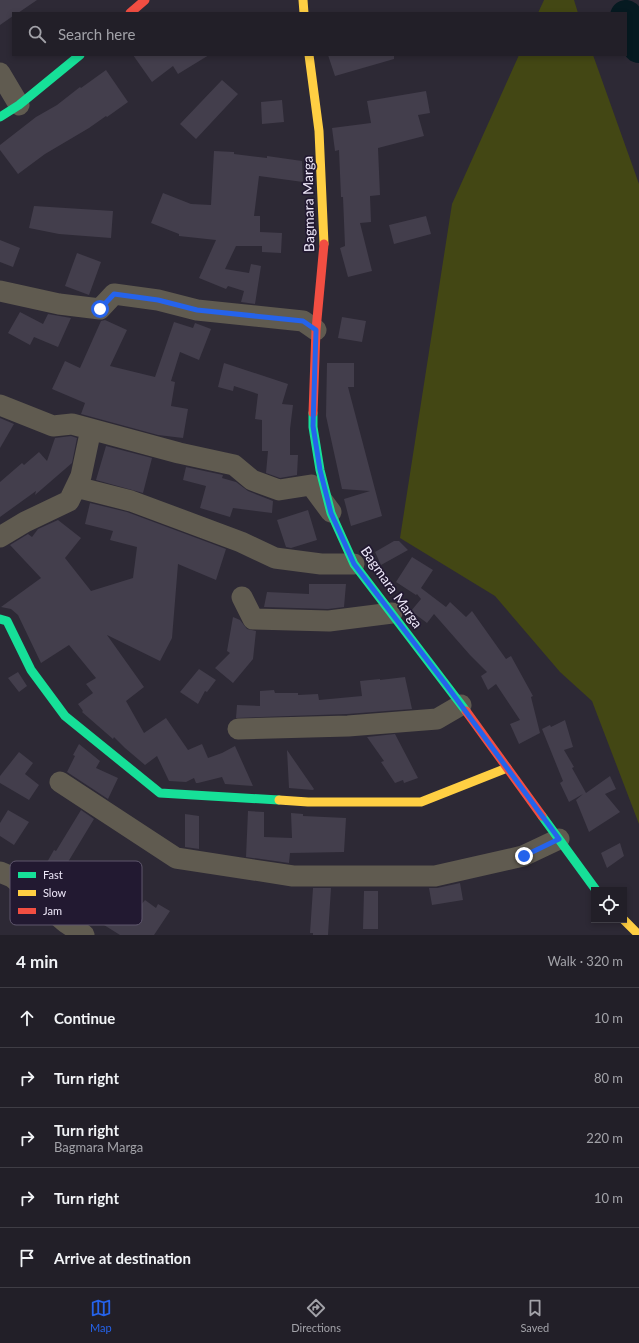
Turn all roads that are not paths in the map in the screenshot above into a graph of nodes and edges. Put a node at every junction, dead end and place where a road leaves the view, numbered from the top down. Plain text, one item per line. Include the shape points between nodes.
1 (145, 0) edge
2 (303, 0) edge
3 (131, 12) edge
4 (304, 12) edge
5 (79, 56) edge
6 (309, 56) edge
7 (0, 73) edge
8 (20, 104) junction
9 (0, 117) edge
10 (0, 291) edge
11 (316, 330) junction
12 (0, 404) edge
13 (91, 429) junction
14 (76, 487) junction
15 (331, 513) junction
16 (0, 536) edge
17 (354, 564) junction
18 (242, 597) dead end
19 (392, 613) junction
20 (0, 619) edge
21 (461, 705) junction
22 (238, 728) dead end
23 (507, 768) junction
24 (60, 782) dead end
25 (559, 839) junction
26 (0, 872) edge
27 (10, 876) edge
28 (594, 887) edge
29 (627, 923) edge
30 (69, 925) edge
31 (84, 935) edge
32 (639, 935) edge

1 - 3 main road
2 - 4 main road
5 - 8 main road
6 - 11 main road, Bagmara Marga via 319,131 325,238
7 - 8 street
8 - 9 main road
10 - 11 street via 59,304 100,309 114,294 158,300 197,310 303,321
11 - 15 main road, Bagmara Marga via 313,426 320,470
12 - 13 street via 53,426 72,424
13 - 14 street via 81,476
13 - 15 street via 178,453 234,465 252,480 279,490 311,486
14 - 16 street via 68,501
14 - 17 street via 131,501 242,542 275,558 321,564
15 - 17 main road, Bagmara Marga
17 - 19 main road, Bagmara Marga
18 - 19 street via 253,619 329,621
19 - 21 main road, Bagmara Marga
20 - 23 main road via 7,621 31,670 65,716 160,792 308,802 421,802
21 - 22 street via 437,719 348,726
21 - 23 main road, Bagmara Marga
23 - 25 main road, Bagmara Marga
24 - 25 street via 176,858 293,876 435,876 524,856
25 - 28 main road, Bagmara Marga
26 - 27 street
29 - 32 main road
30 - 31 street

